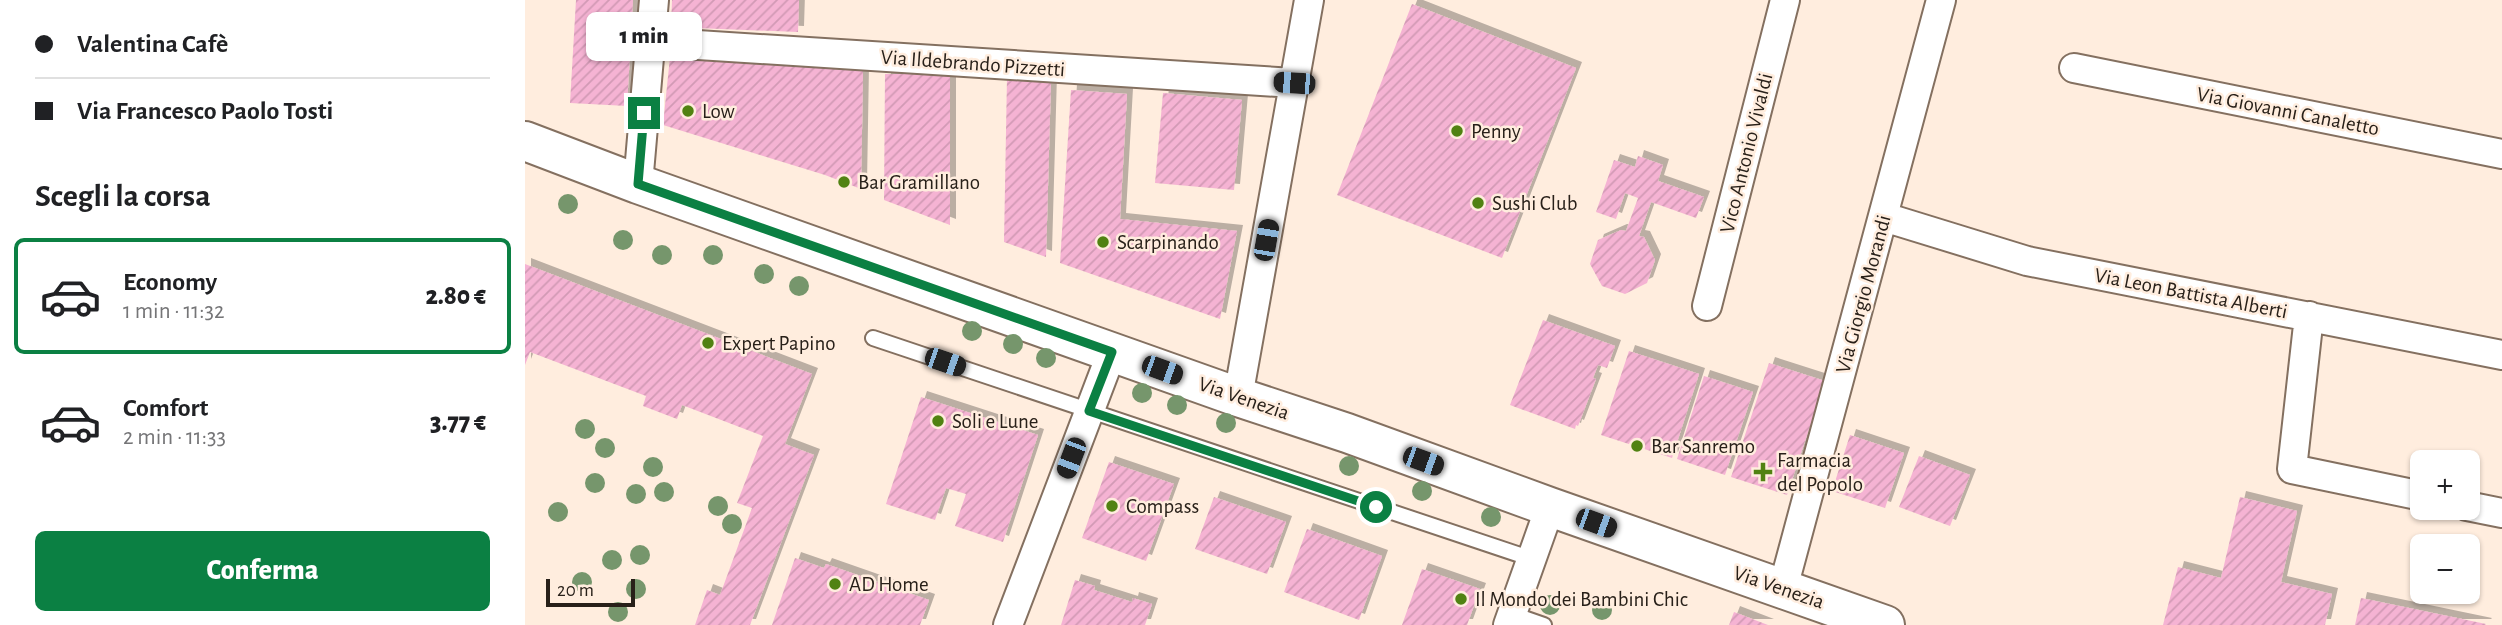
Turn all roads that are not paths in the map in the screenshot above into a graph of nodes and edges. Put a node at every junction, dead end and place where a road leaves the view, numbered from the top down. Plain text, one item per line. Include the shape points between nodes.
1 (654, 0) edge
2 (1310, 0) edge
3 (1785, 0) edge
4 (1941, 0) edge
5 (650, 42) junction
6 (2074, 68) dead end
7 (1294, 83) junction
8 (525, 141) edge
9 (2502, 154) edge
10 (638, 184) junction
11 (1884, 217) junction
12 (1707, 306) dead end
13 (2308, 316) junction
14 (873, 338) dead end
15 (1112, 352) junction
16 (2502, 355) edge
17 (1238, 397) junction
18 (1089, 411) junction
19 (2410, 493) edge
20 (1550, 508) junction
21 (2480, 509) edge
22 (2502, 513) edge
23 (1532, 559) junction
24 (1783, 588) junction
25 (1510, 620) edge
26 (1008, 625) edge
27 (1543, 625) edge
28 (1885, 625) edge

1 - 5 street
2 - 7 street
3 - 12 street, Vico Antonio Vivaldi
4 - 11 street, Via Giorgio Morandi
5 - 7 street, Via Ildebrando Pizzetti
5 - 10 street
6 - 9 street, Via Giovanni Canaletto
7 - 17 street
8 - 10 main road, Via Venezia
10 - 15 main road, Via Venezia
11 - 13 street, Via Leon Battista Alberti via 2027,261
11 - 24 street, Via Giorgio Morandi
13 - 16 street, Via Leon Battista Alberti
13 - 19 street via 2292,468
14 - 18 lane
15 - 17 main road, Via Venezia
15 - 18 street
17 - 20 main road, Via Venezia
18 - 23 lane
18 - 26 street
20 - 23 street
20 - 24 main road, Via Venezia
21 - 22 street
23 - 25 street
24 - 28 main road, Via Venezia
25 - 27 lane

